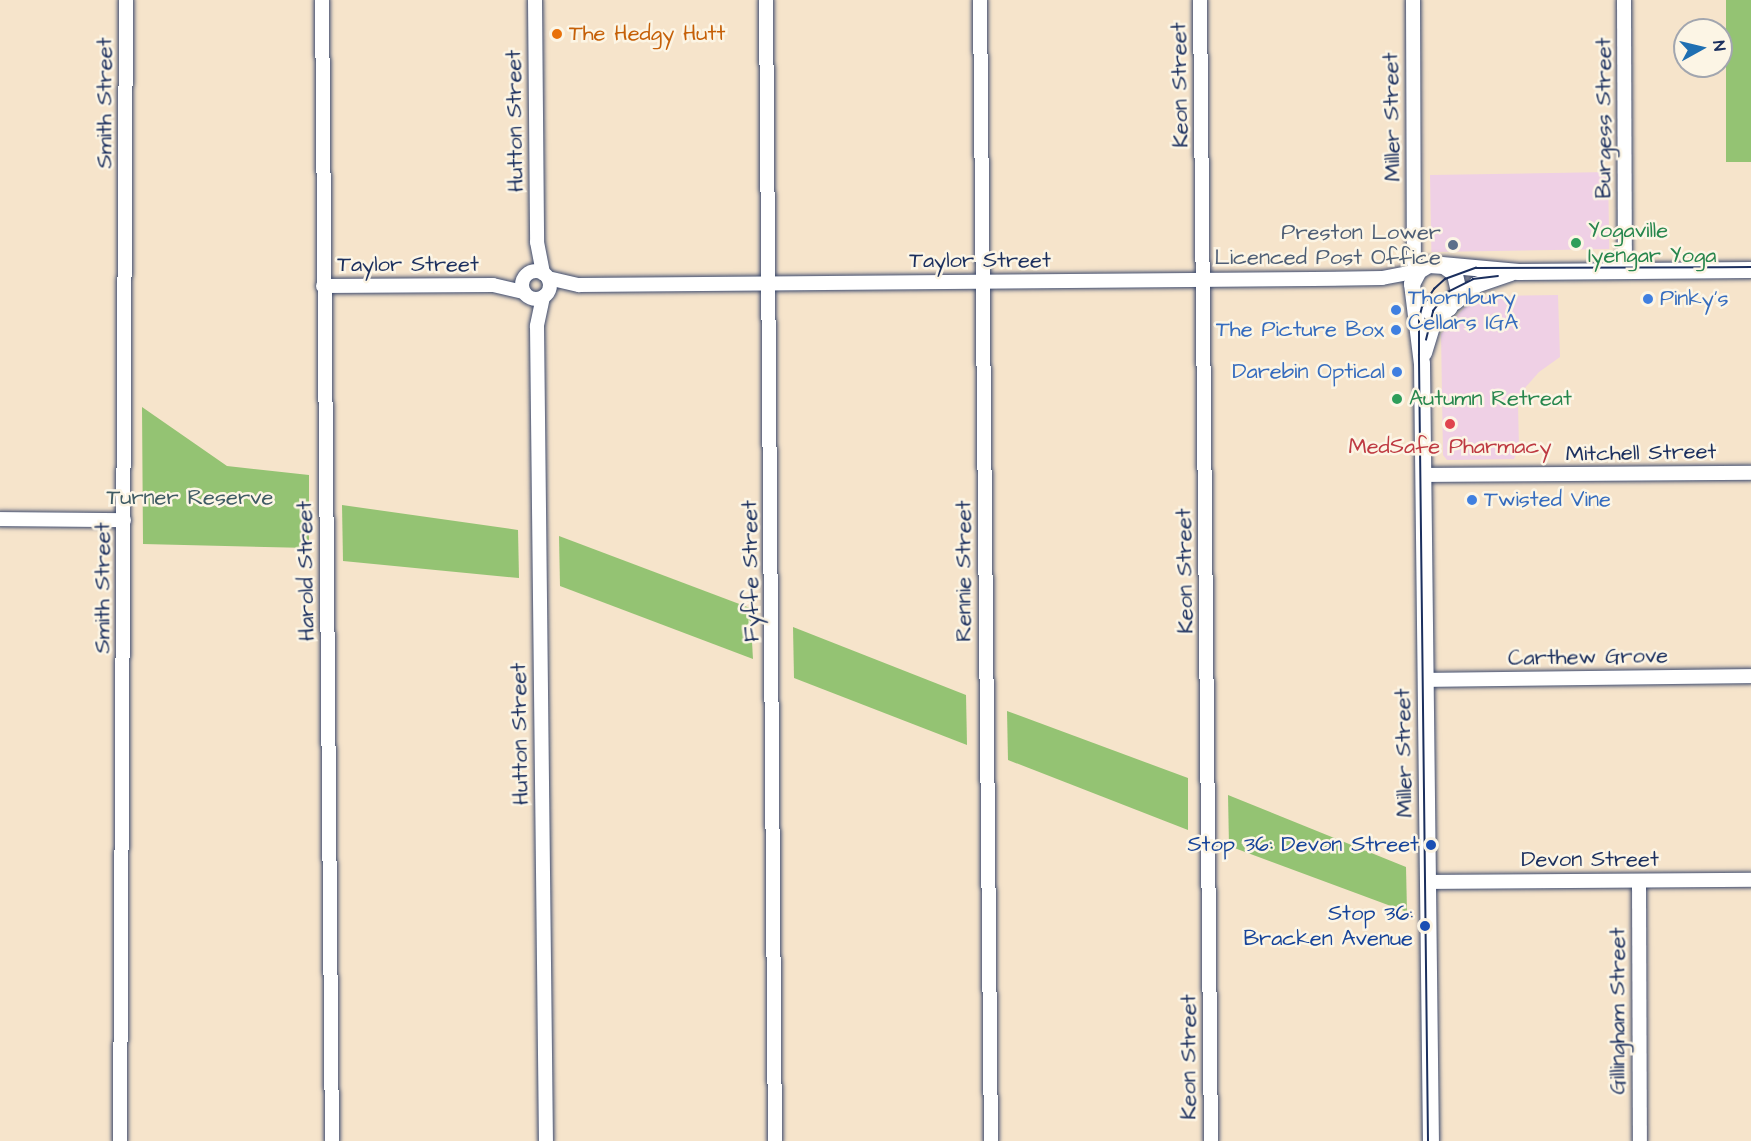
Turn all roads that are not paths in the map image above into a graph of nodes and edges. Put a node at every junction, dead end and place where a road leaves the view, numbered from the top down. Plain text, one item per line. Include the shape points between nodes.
1 (126, 0) edge
2 (322, 0) edge
3 (535, 0) edge
4 (766, 0) edge
5 (980, 0) edge
6 (1200, 0) edge
7 (1413, 0) edge
8 (1624, 0) edge
9 (1415, 232) junction
10 (1439, 265) junction
11 (1751, 270) edge
12 (1517, 271) junction
13 (1624, 271) junction
14 (1416, 275) junction
15 (1382, 278) junction
16 (1203, 280) junction
17 (983, 281) junction
18 (769, 283) junction
19 (536, 285) junction
20 (323, 286) junction
21 (1414, 297) junction
22 (1450, 306) junction
23 (1422, 364) junction
24 (1751, 473) edge
25 (1424, 475) junction
26 (0, 519) edge
27 (124, 520) junction
28 (1751, 676) edge
29 (1425, 680) junction
30 (1751, 880) edge
31 (1639, 881) junction
32 (1428, 882) junction
33 (120, 1141) edge
34 (332, 1141) edge
35 (546, 1141) edge
36 (775, 1141) edge
37 (991, 1141) edge
38 (1211, 1141) edge
39 (1431, 1141) edge
40 (1640, 1141) edge

1 - 27 street, Smith Street
2 - 20 street, Harold Street
3 - 19 street, Hutton Street
4 - 18 street, Fyffe Street
5 - 17 street, Rennie Street
6 - 16 street, Keon Street
7 - 9 street, Miller Street
8 - 13 street, Burgess Street
9 - 10 street, Miller Street via 1423,258
9 - 14 street, Miller Street
10 - 12 street
10 - 14 street via 1426,267
10 - 22 street via 1450,269 1458,281 1458,296
11 - 13 street
12 - 13 street
12 - 22 street, Miller Street via 1476,285
14 - 15 street, Taylor Street
14 - 21 street
15 - 16 street, Taylor Street
15 - 21 street, Taylor Street via 1404,285
16 - 17 street, Taylor Street
16 - 38 street, Keon Street
17 - 18 street, Taylor Street
17 - 37 street, Rennie Street
18 - 19 street, Taylor Street
18 - 36 street, Fyffe Street
19 - 20 street, Taylor Street
19 - 35 street, Hutton Street
20 - 34 street, Harold Street
21 - 22 street via 1429,311
21 - 23 street, Miller Street
22 - 23 street, Miller Street via 1432,326
23 - 25 street, Miller Street
24 - 25 street, Mitchell Street
25 - 29 street, Miller Street
26 - 27 street
27 - 33 street, Smith Street
28 - 29 street, Carthew Grove
29 - 32 street, Miller Street
30 - 31 street, Devon Street
31 - 32 street, Devon Street
31 - 40 street, Gillingham Street
32 - 39 street, Miller Street

